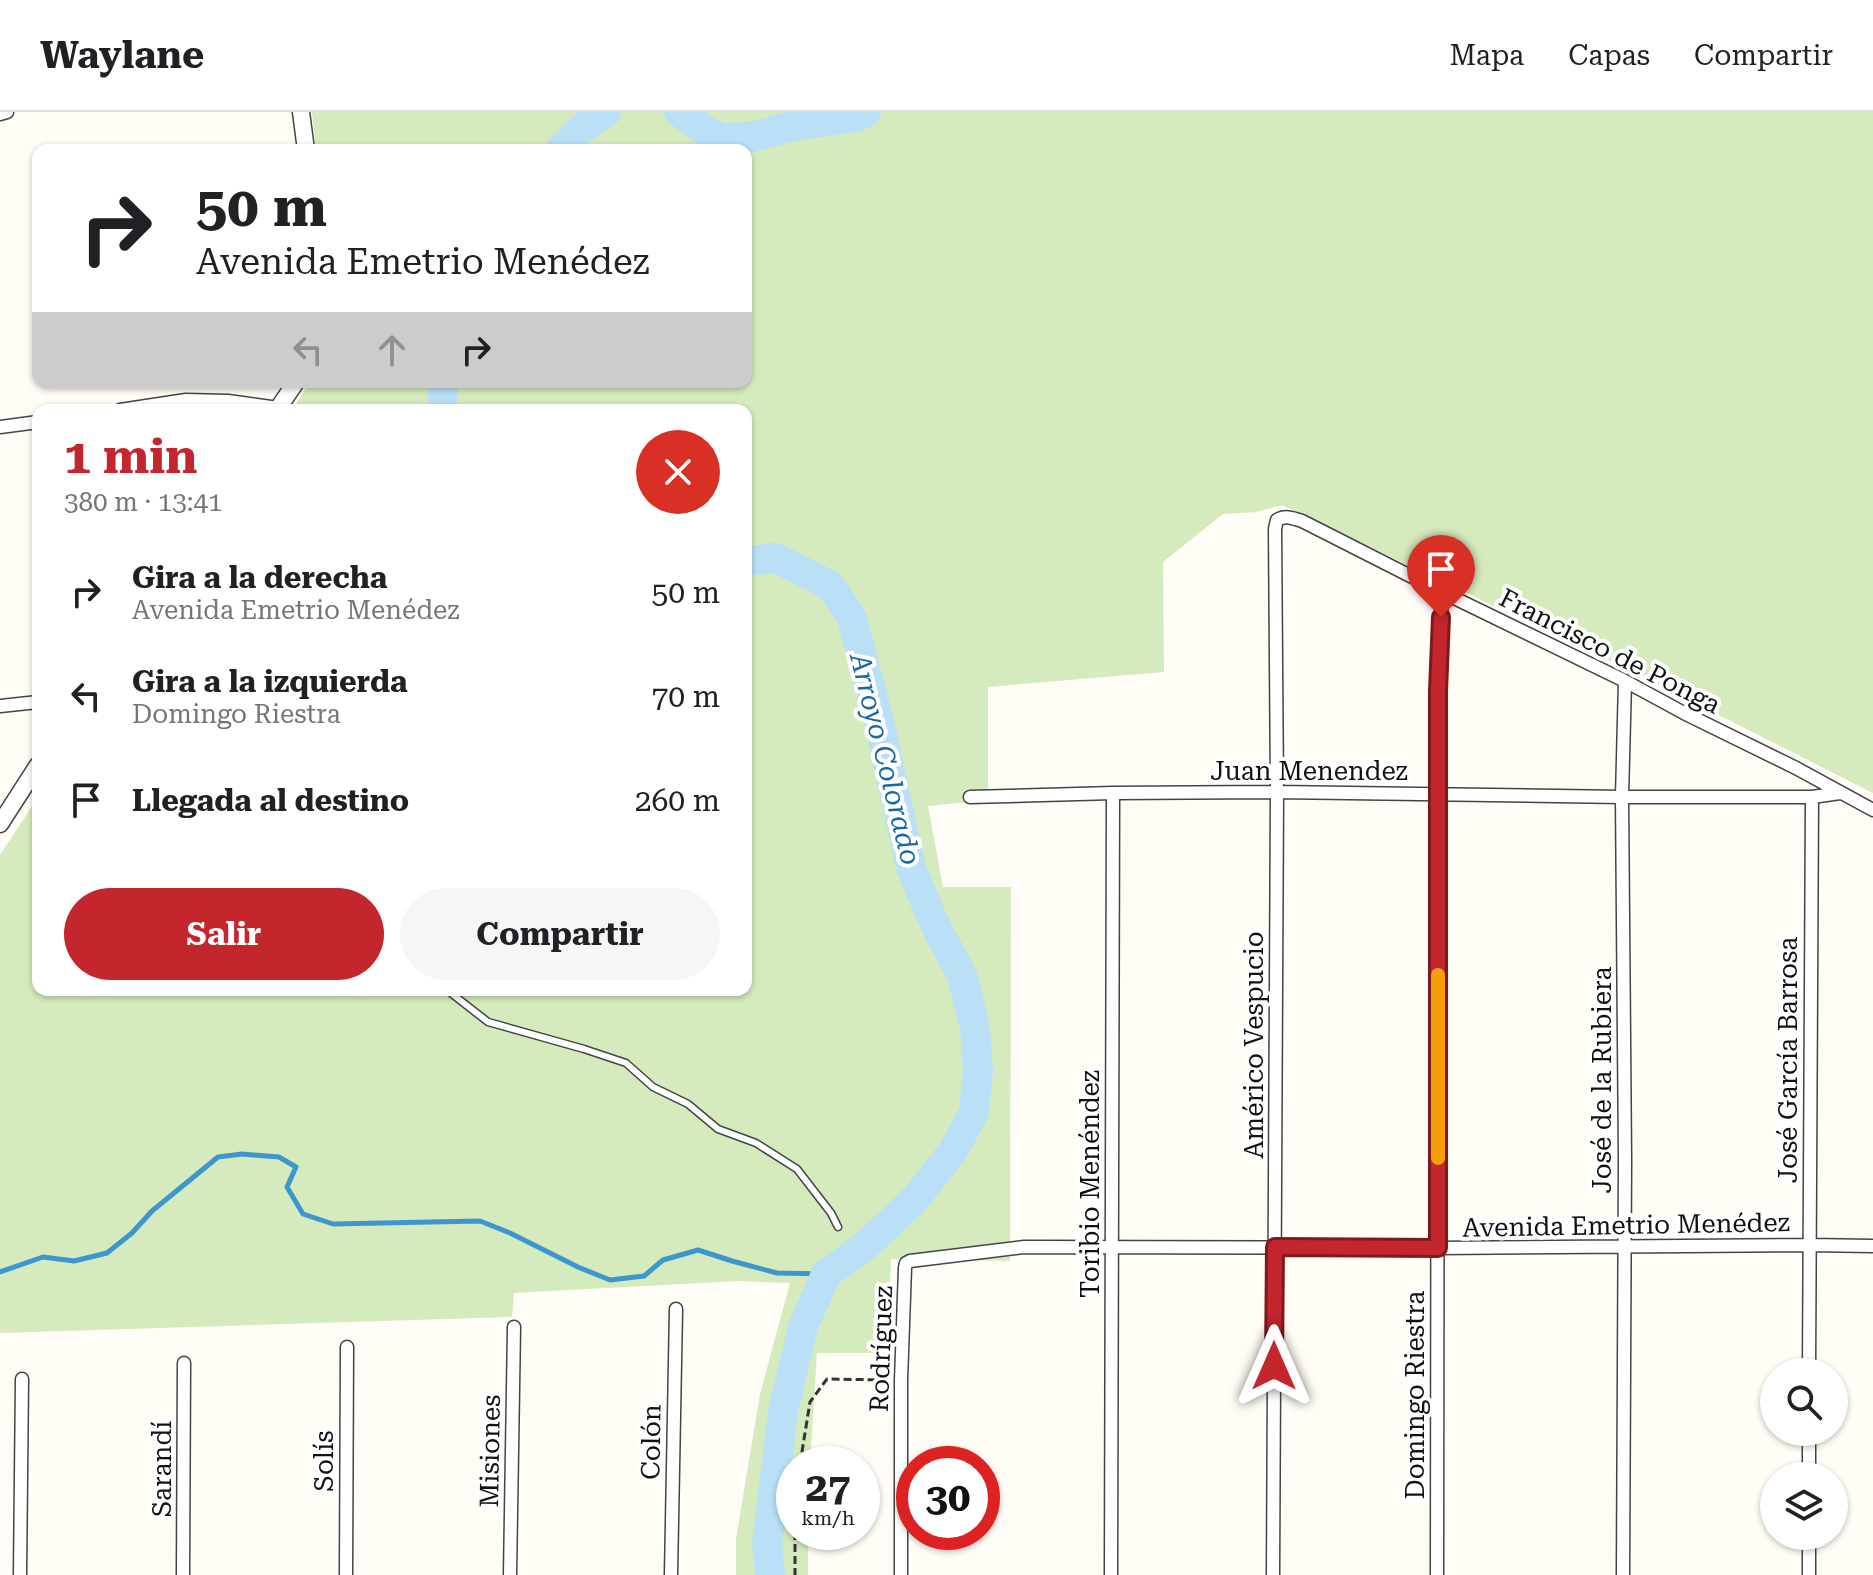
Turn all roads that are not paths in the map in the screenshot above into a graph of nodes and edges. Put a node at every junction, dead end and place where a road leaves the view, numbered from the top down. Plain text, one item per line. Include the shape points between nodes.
1 (7, 112) edge
2 (301, 112) edge
3 (0, 114) edge
4 (305, 144) edge
5 (160, 404) edge
6 (247, 404) edge
7 (32, 423) edge
8 (0, 427) edge
9 (1281, 518) joint
10 (1442, 592) junction
11 (1625, 681) junction
12 (32, 703) edge
13 (0, 706) edge
14 (32, 774) edge
15 (1277, 792) junction
16 (1113, 793) junction
17 (1840, 793) junction
18 (1438, 795) junction
19 (970, 797) dead end
20 (1622, 797) junction
21 (1812, 797) junction
22 (1873, 810) edge
23 (0, 824) edge
24 (455, 996) edge
25 (838, 1227) dead end
26 (1809, 1245) junction
27 (1873, 1246) edge
28 (1112, 1247) junction
29 (1275, 1247) junction
30 (1624, 1247) junction
31 (1438, 1248) junction
32 (905, 1268) joint
33 (676, 1309) dead end
34 (514, 1327) dead end
35 (347, 1347) dead end
36 (1809, 1358) edge
37 (184, 1363) dead end
38 (22, 1379) dead end
39 (1809, 1550) edge
40 (20, 1575) edge
41 (183, 1575) edge
42 (346, 1575) edge
43 (510, 1575) edge
44 (671, 1575) edge
45 (901, 1575) edge
46 (1111, 1575) edge
47 (1273, 1575) edge
48 (1437, 1575) edge
49 (1623, 1575) edge
50 (1809, 1575) edge

1 - 3 street
2 - 4 street
5 - 6 street
7 - 8 street
9 - 10 street, Francisco de Ponga via 1302,521
9 - 15 street, Américo Vespucio via 1275,529
10 - 11 street, Francisco de Ponga
10 - 18 street, Domingo Riestra
11 - 17 street, Francisco de Ponga
11 - 20 street, José de la Rubiera
12 - 13 street
14 - 23 street
15 - 16 street, Juan Menendez
15 - 18 street, Juan Menendez
15 - 29 street, Américo Vespucio
16 - 19 street, Juan Menendez
16 - 28 street, Toribio Menéndez
17 - 21 street, Juan Menendez
17 - 22 street, Francisco de Ponga
18 - 20 street, Juan Menendez
18 - 31 street, Domingo Riestra
20 - 21 street, Juan Menendez
20 - 30 street, José de la Rubiera
21 - 26 street, José García Barrosa
24 - 25 lane via 488,1022 626,1063 718,1129 756,1143 797,1169
26 - 27 street, Avenida Emetrio Menédez
26 - 30 street, Avenida Emetrio Menédez
26 - 36 street, José García Barrosa
28 - 29 street, Avenida Emetrio Menédez
28 - 32 street, Avenida Emetrio Menédez via 1024,1247 910,1261
28 - 46 street, Toribio Menéndez
29 - 31 street, Avenida Emetrio Menédez
29 - 47 street, Américo Vespucio
30 - 31 street, Avenida Emetrio Menédez
30 - 49 street, José de la Rubiera
31 - 48 street, Domingo Riestra
32 - 45 street, Rodríguez
33 - 44 street, Colón
34 - 43 street, Misiones
35 - 42 street, Solís
37 - 41 street, Sarandí
38 - 40 street
39 - 50 street

